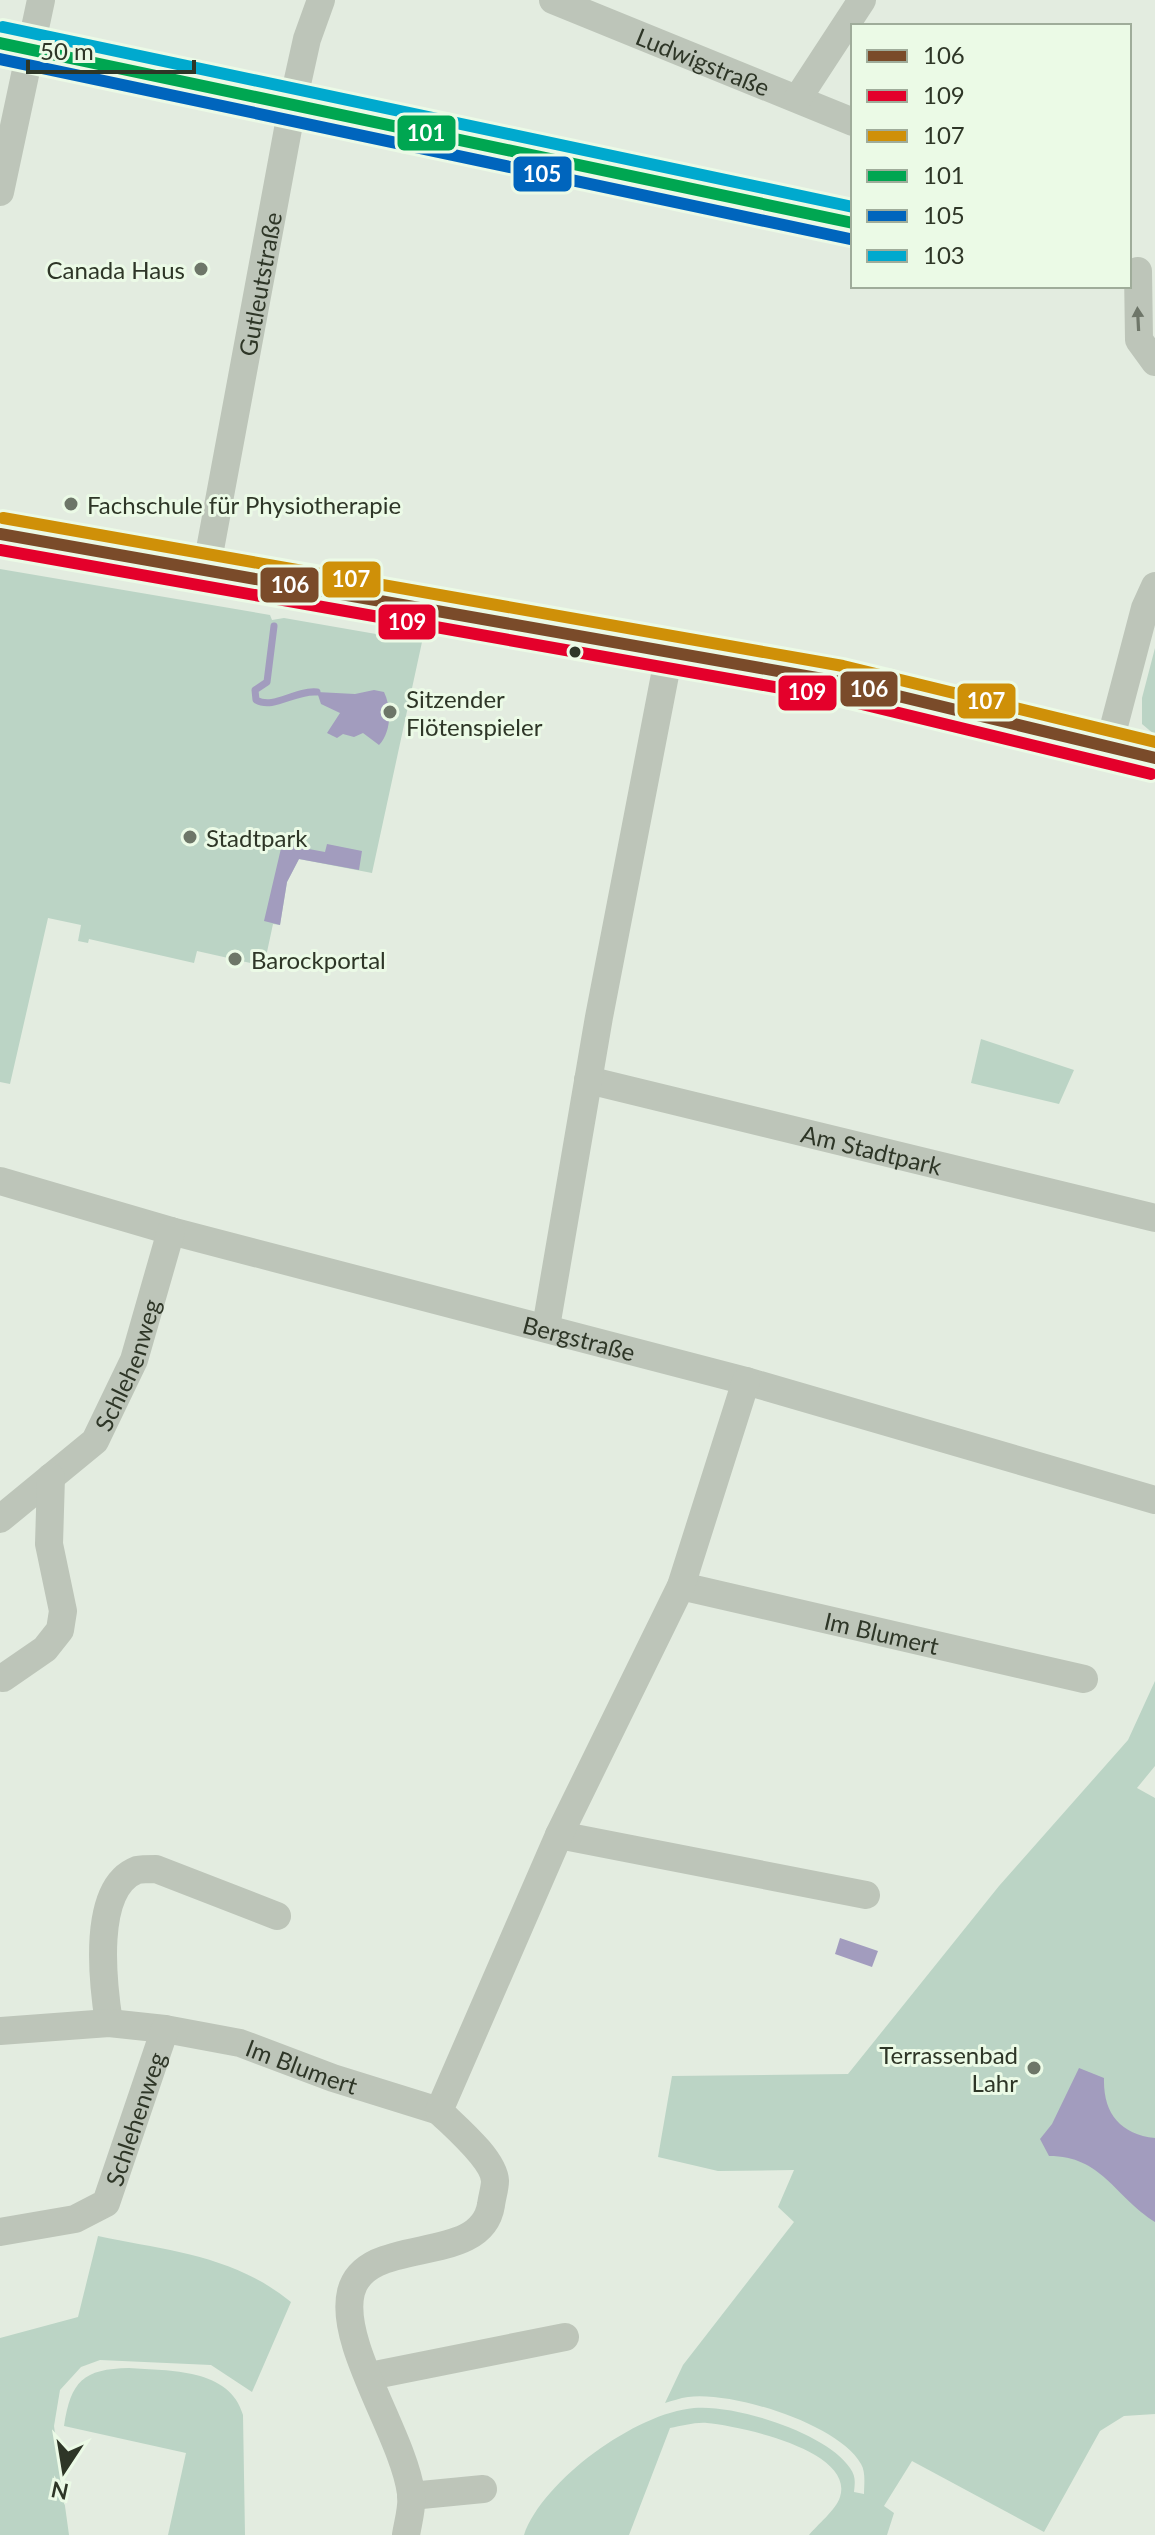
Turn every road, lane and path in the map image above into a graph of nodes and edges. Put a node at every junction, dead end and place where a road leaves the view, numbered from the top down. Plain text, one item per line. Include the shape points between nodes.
1 (41, 0) edge
2 (321, 0) edge
3 (553, 0) edge
4 (862, 0) edge
5 (0, 43) edge
6 (31, 49) junction
7 (798, 98) junction
8 (293, 102) junction
9 (851, 121) edge
10 (0, 192) edge
11 (851, 223) edge
12 (1141, 271) edge
13 (1155, 362) edge
14 (0, 534) edge
15 (206, 571) junction
16 (1155, 586) edge
17 (670, 649) junction
18 (1109, 745) junction
19 (1155, 758) edge
20 (588, 1080) junction
21 (0, 1181) edge
22 (1155, 1218) edge
23 (171, 1231) junction
24 (546, 1327) junction
25 (746, 1381) junction
26 (51, 1477) junction
27 (1155, 1500) edge
28 (0, 1519) edge
29 (681, 1586) junction
30 (3, 1678) dead end
31 (1084, 1679) dead end
32 (559, 1835) junction
33 (866, 1895) dead end
34 (277, 1916) dead end
35 (109, 2023) junction
36 (165, 2029) junction
37 (0, 2031) edge
38 (439, 2111) junction
39 (0, 2232) edge
40 (565, 2337) dead end
41 (370, 2376) junction
42 (483, 2489) dead end
43 (411, 2496) junction
44 (406, 2535) edge

1 - 6 street
2 - 8 street, Gutleutstraße
3 - 7 street, Ludwigstraße
4 - 7 street
5 - 6 street
6 - 8 street
6 - 10 street
7 - 9 street, Ludwigstraße
8 - 11 street
8 - 15 street, Gutleutstraße
13 -> 12 street via 1139,340
14 - 15 street
15 - 17 street
16 - 18 street
17 - 18 street via 889,692
17 - 20 street
18 - 19 street
20 - 22 street, Am Stadtpark
20 - 24 street
21 - 23 street, Bergstraße
23 - 24 street, Bergstraße
23 - 26 street, Schlehenweg via 134,1360 95,1441
24 - 25 street, Bergstraße
25 - 27 street, Bergstraße
25 - 29 street
26 - 28 street, Schlehenweg
26 - 30 street via 49,1544 63,1611 60,1630 45,1649
29 - 31 street, Im Blumert
29 - 32 street
32 - 33 street
32 - 38 street
34 - 35 street via 156,1869 136,1870 116,1887 105,1913
35 - 36 street, Schlehenweg
35 - 37 street, Schlehenweg
36 - 38 street, Im Blumert via 240,2043
36 - 39 street, Schlehenweg via 106,2203 75,2219
38 - 41 street, Im Blumert via 477,2148 495,2178 490,2211 476,2231 376,2262 356,2279 350,2334
40 - 41 street
41 - 43 street, Im Blumert
42 - 43 street
43 - 44 street, Im Blumert

